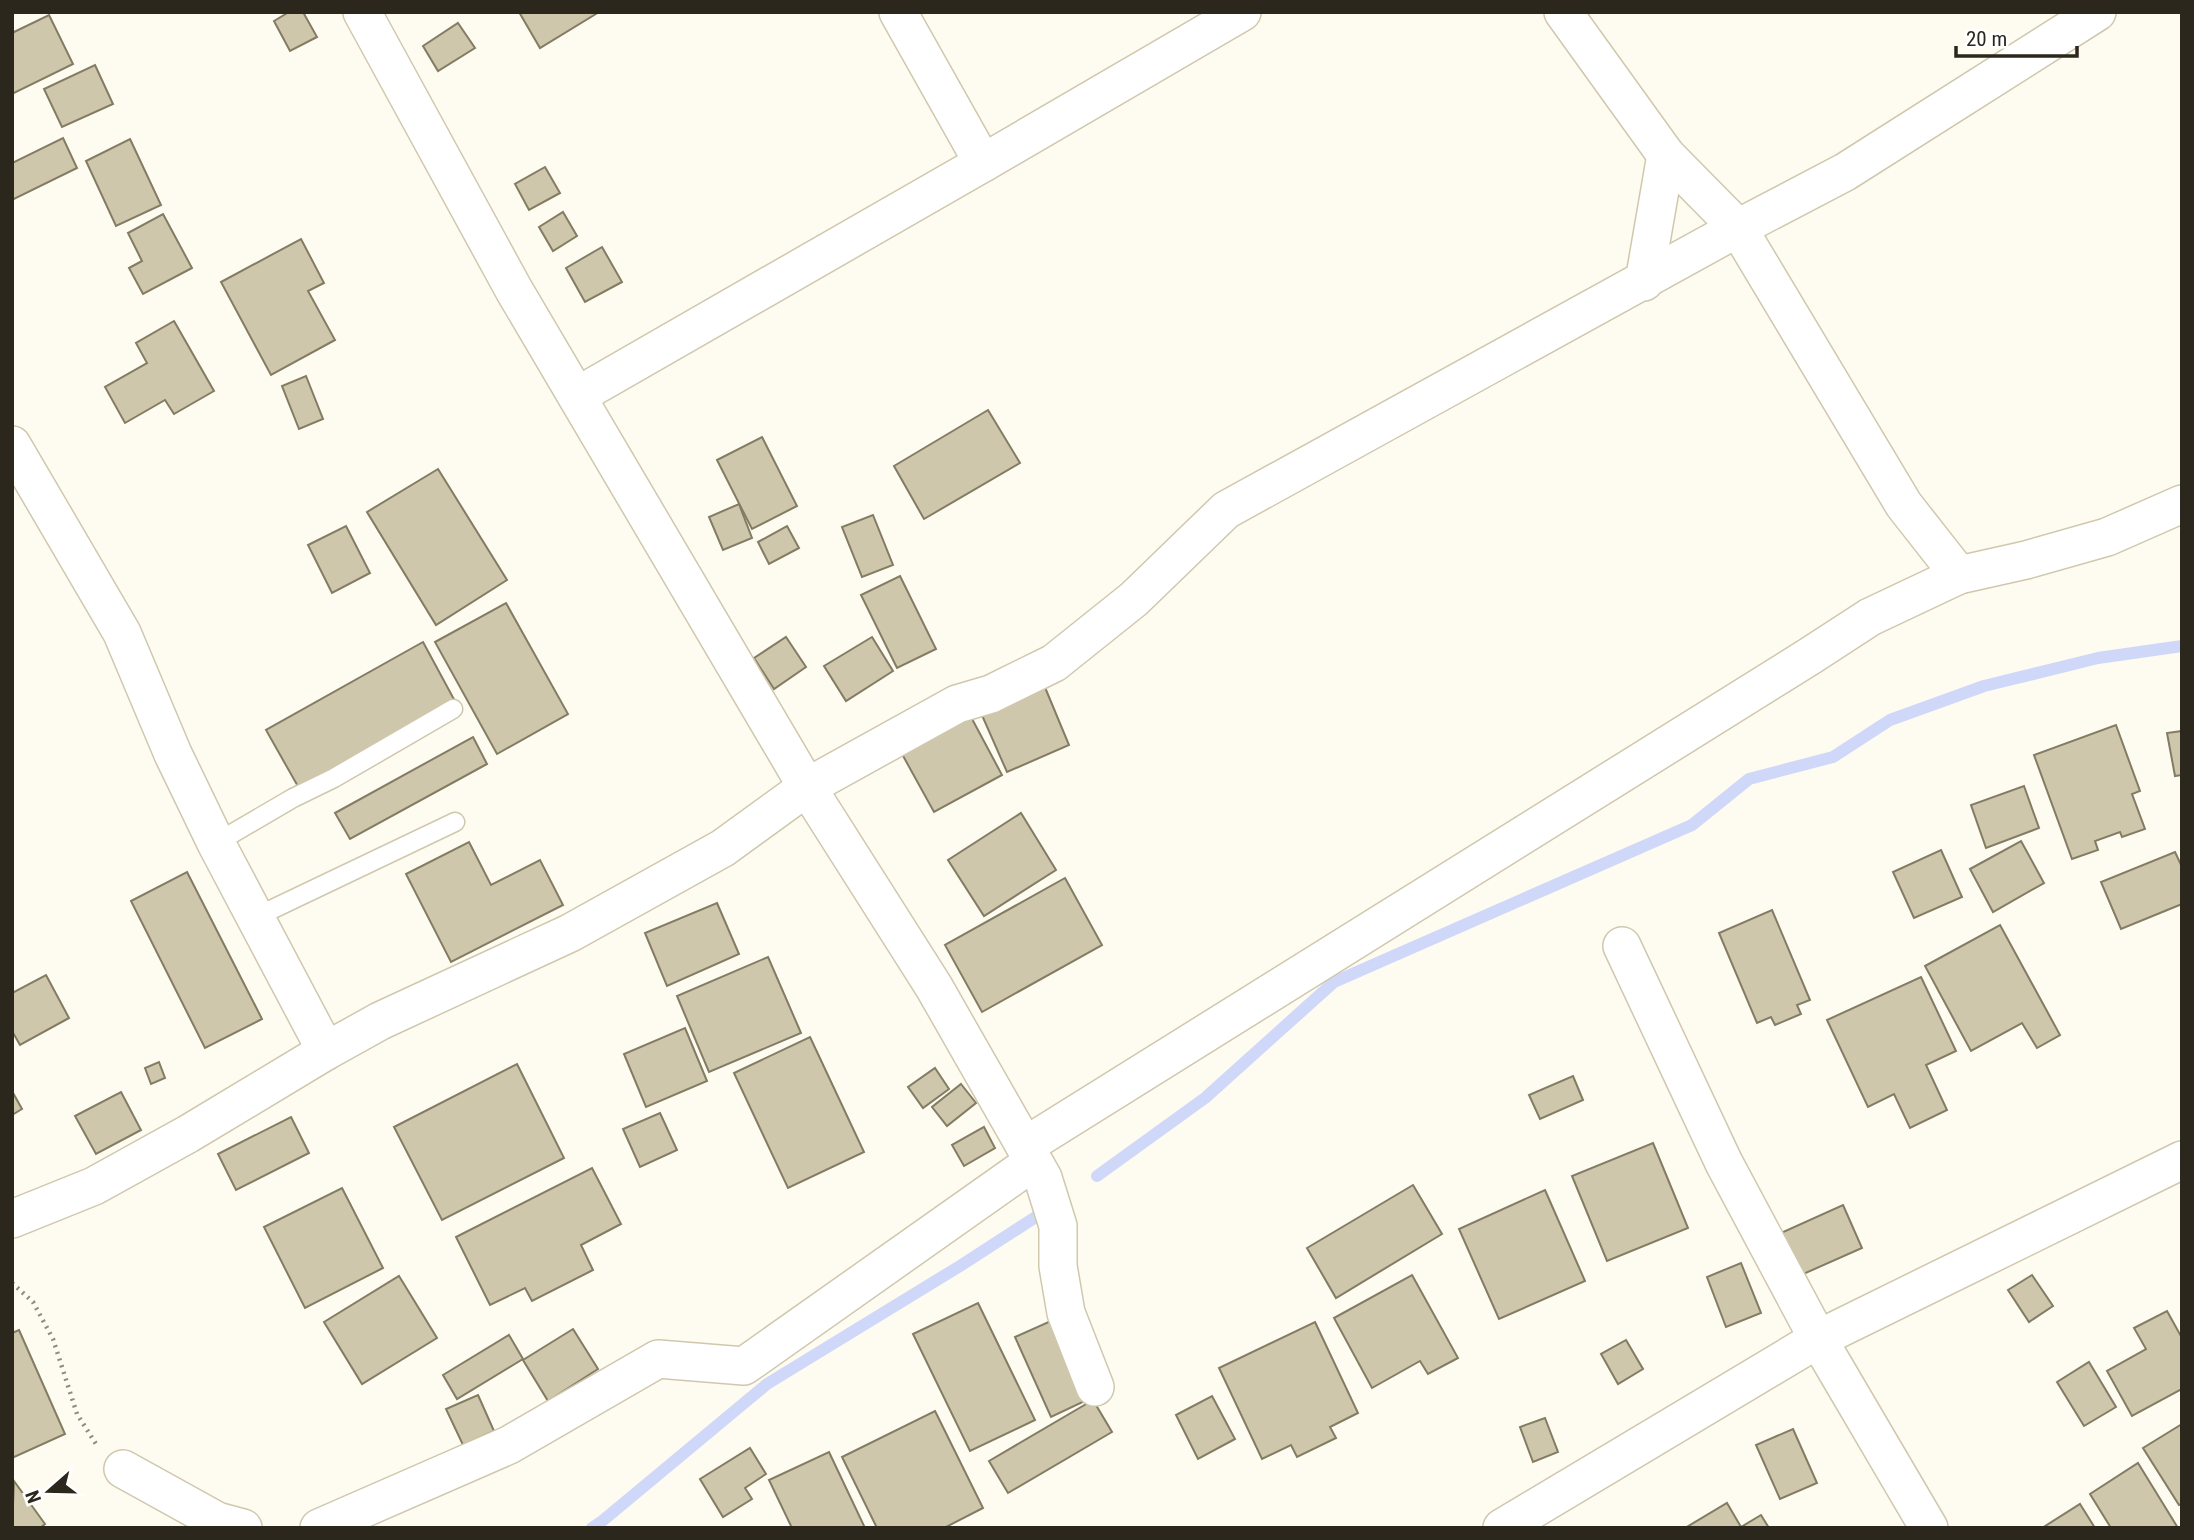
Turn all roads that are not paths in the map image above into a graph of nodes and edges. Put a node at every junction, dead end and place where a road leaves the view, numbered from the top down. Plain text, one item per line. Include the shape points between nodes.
1 (362, 12) edge
2 (898, 12) edge
3 (1242, 12) edge
4 (1563, 12) edge
5 (2097, 12) edge
6 (1666, 155) junction
7 (983, 163) junction
8 (1738, 228) junction
9 (1644, 282) junction
10 (577, 396) junction
11 (12, 445) edge
12 (2182, 504) edge
13 (1959, 575) junction
14 (453, 709) dead end
15 (807, 787) junction
16 (455, 822) dead end
17 (216, 843) junction
18 (254, 918) junction
19 (1622, 946) dead end
20 (326, 1051) junction
21 (1029, 1154) junction
22 (2182, 1160) edge
23 (12, 1219) edge
24 (1818, 1339) junction
25 (1095, 1387) dead end
26 (123, 1469) road end
27 (243, 1528) edge
28 (319, 1528) edge
29 (1502, 1528) edge
30 (1929, 1528) edge

1 - 10 street
2 - 7 street
3 - 7 street
4 - 6 street
5 - 8 street via 1845,172
6 - 8 street
6 - 9 street
7 - 10 street
8 - 9 street
8 - 13 street via 1904,505
9 - 15 street via 1226,510 1134,599 1054,663 991,694 957,704
10 - 15 street
11 - 17 street via 122,633
12 - 13 street via 2107,537
13 - 21 street via 1870,617
14 - 17 lane
15 - 20 street via 723,848 570,933
15 - 21 street via 934,986
16 - 18 lane
17 - 18 street
18 - 20 street
19 - 24 street via 1724,1163
20 - 23 street via 94,1186
21 - 25 street via 1043,1178 1058,1226 1058,1266 1066,1313
21 - 28 street via 744,1366 658,1359 509,1445
22 - 24 street
24 - 29 street
24 - 30 street
26 - 27 street via 216,1521

